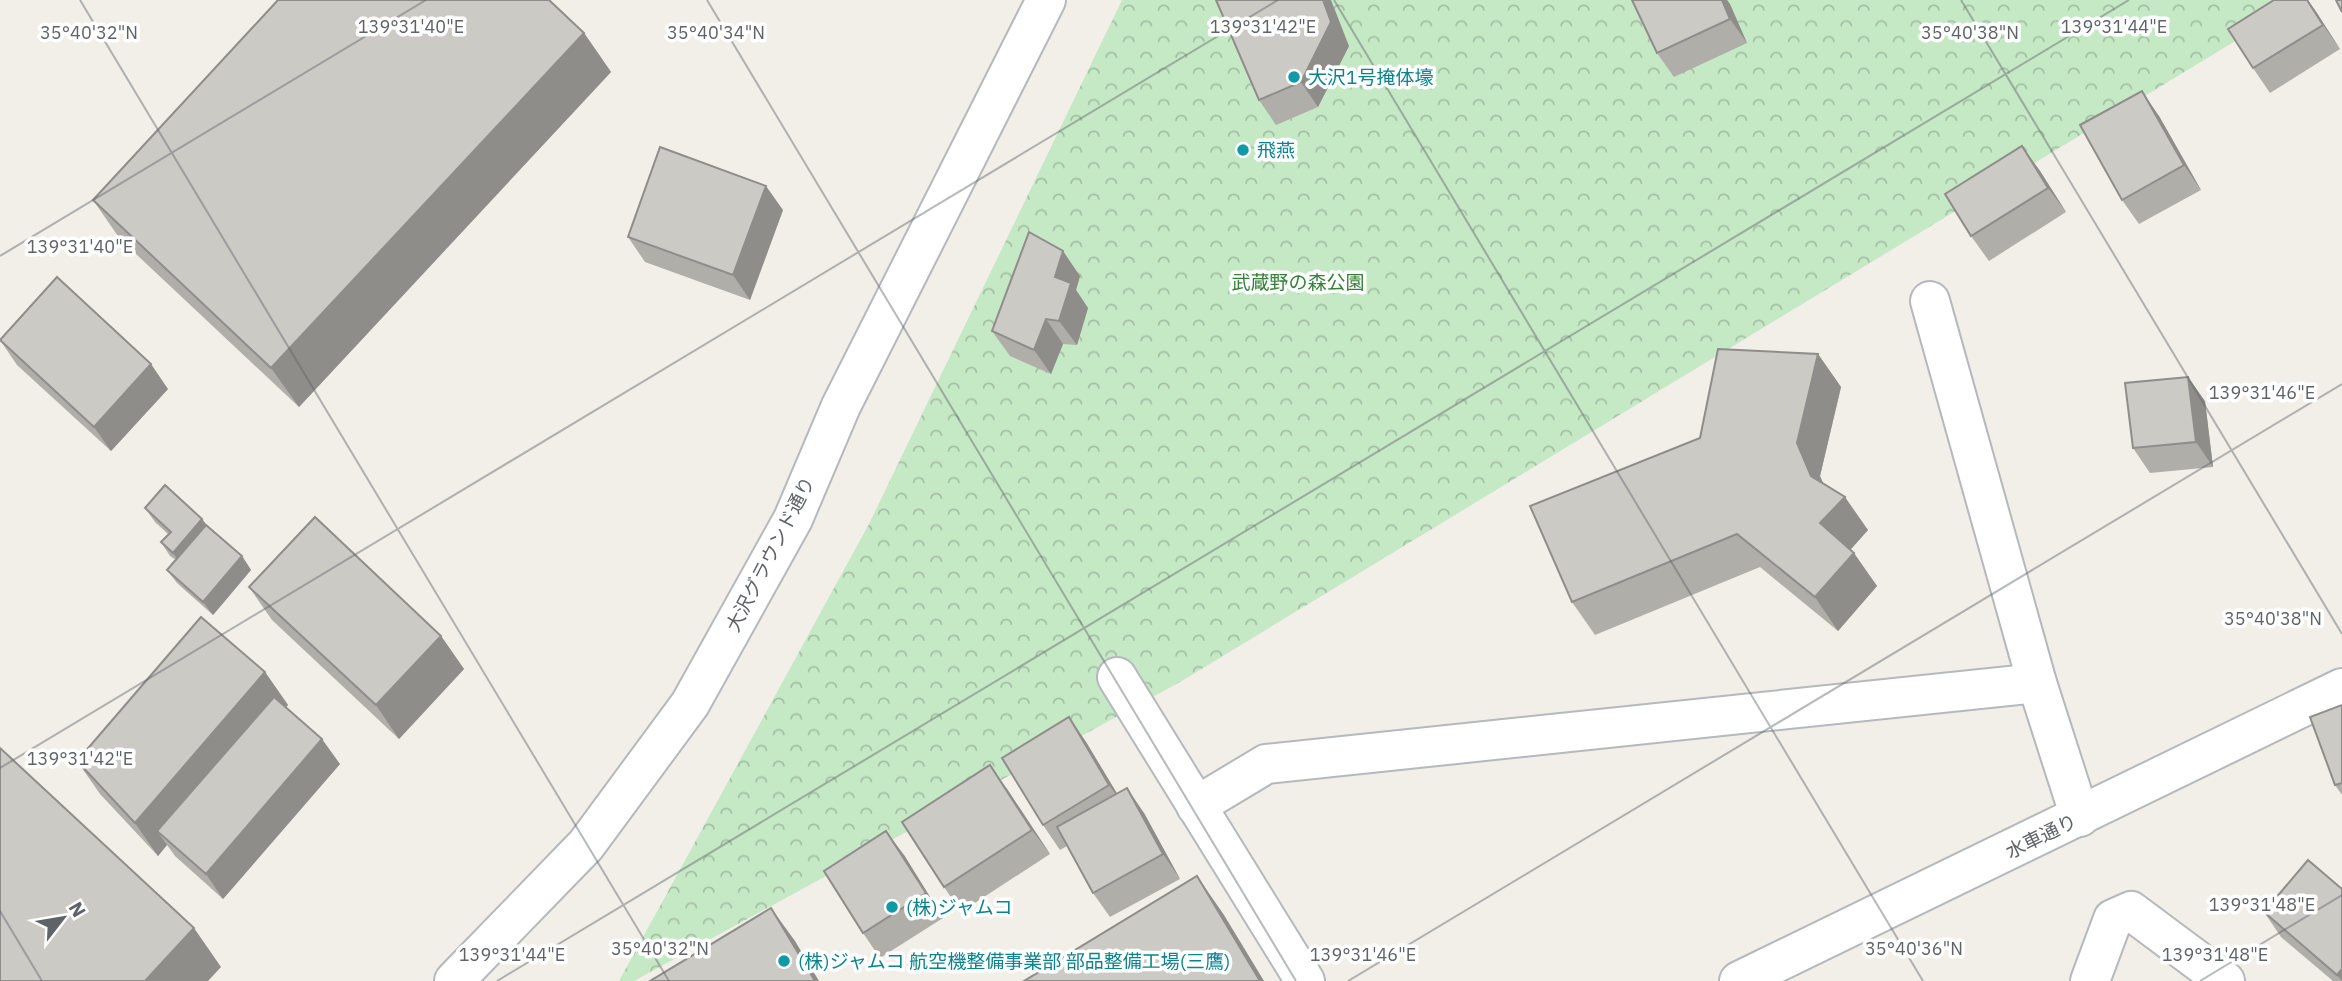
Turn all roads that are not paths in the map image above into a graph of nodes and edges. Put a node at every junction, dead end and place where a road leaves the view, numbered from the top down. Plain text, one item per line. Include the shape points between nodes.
1 (1046, 0) edge
2 (1930, 302) dead end
3 (1117, 677) dead end
4 (2037, 684) junction
5 (2342, 688) edge
6 (1196, 806) junction
7 (2080, 817) junction
8 (454, 981) edge
9 (1305, 981) edge
10 (1739, 981) edge
11 (2090, 981) edge
12 (2225, 981) edge

1 - 8 street, 大沢グラウンド通り via 841,407 793,519 690,704 586,845
2 - 4 street
3 - 6 street
4 - 6 street via 1266,764
4 - 7 street
5 - 7 street, 水車通り
6 - 9 street
7 - 10 street, 水車通り
11 - 12 street via 2113,919 2131,911

